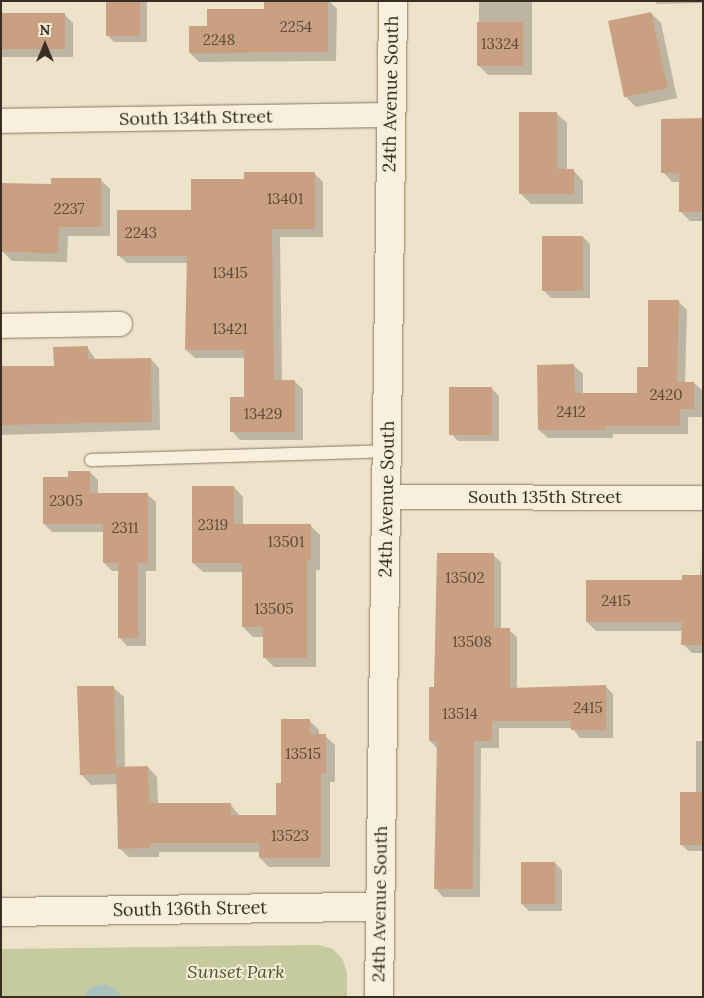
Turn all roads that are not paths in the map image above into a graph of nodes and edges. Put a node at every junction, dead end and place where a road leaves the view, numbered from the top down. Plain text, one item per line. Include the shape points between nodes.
1 (393, 1) edge
2 (390, 116) junction
3 (1, 121) edge
4 (120, 324) dead end
5 (1, 326) edge
6 (388, 451) junction
7 (91, 460) dead end
8 (388, 496) junction
9 (703, 498) edge
10 (380, 907) junction
11 (1, 912) edge
12 (379, 997) edge

1 - 2 street, 24th Avenue South
2 - 3 street, South 134th Street
2 - 6 street, 24th Avenue South
4 - 5 street
6 - 7 lane
6 - 8 street, 24th Avenue South
8 - 9 street, South 135th Street
8 - 10 street, 24th Avenue South
10 - 11 street, South 136th Street
10 - 12 street, 24th Avenue South

